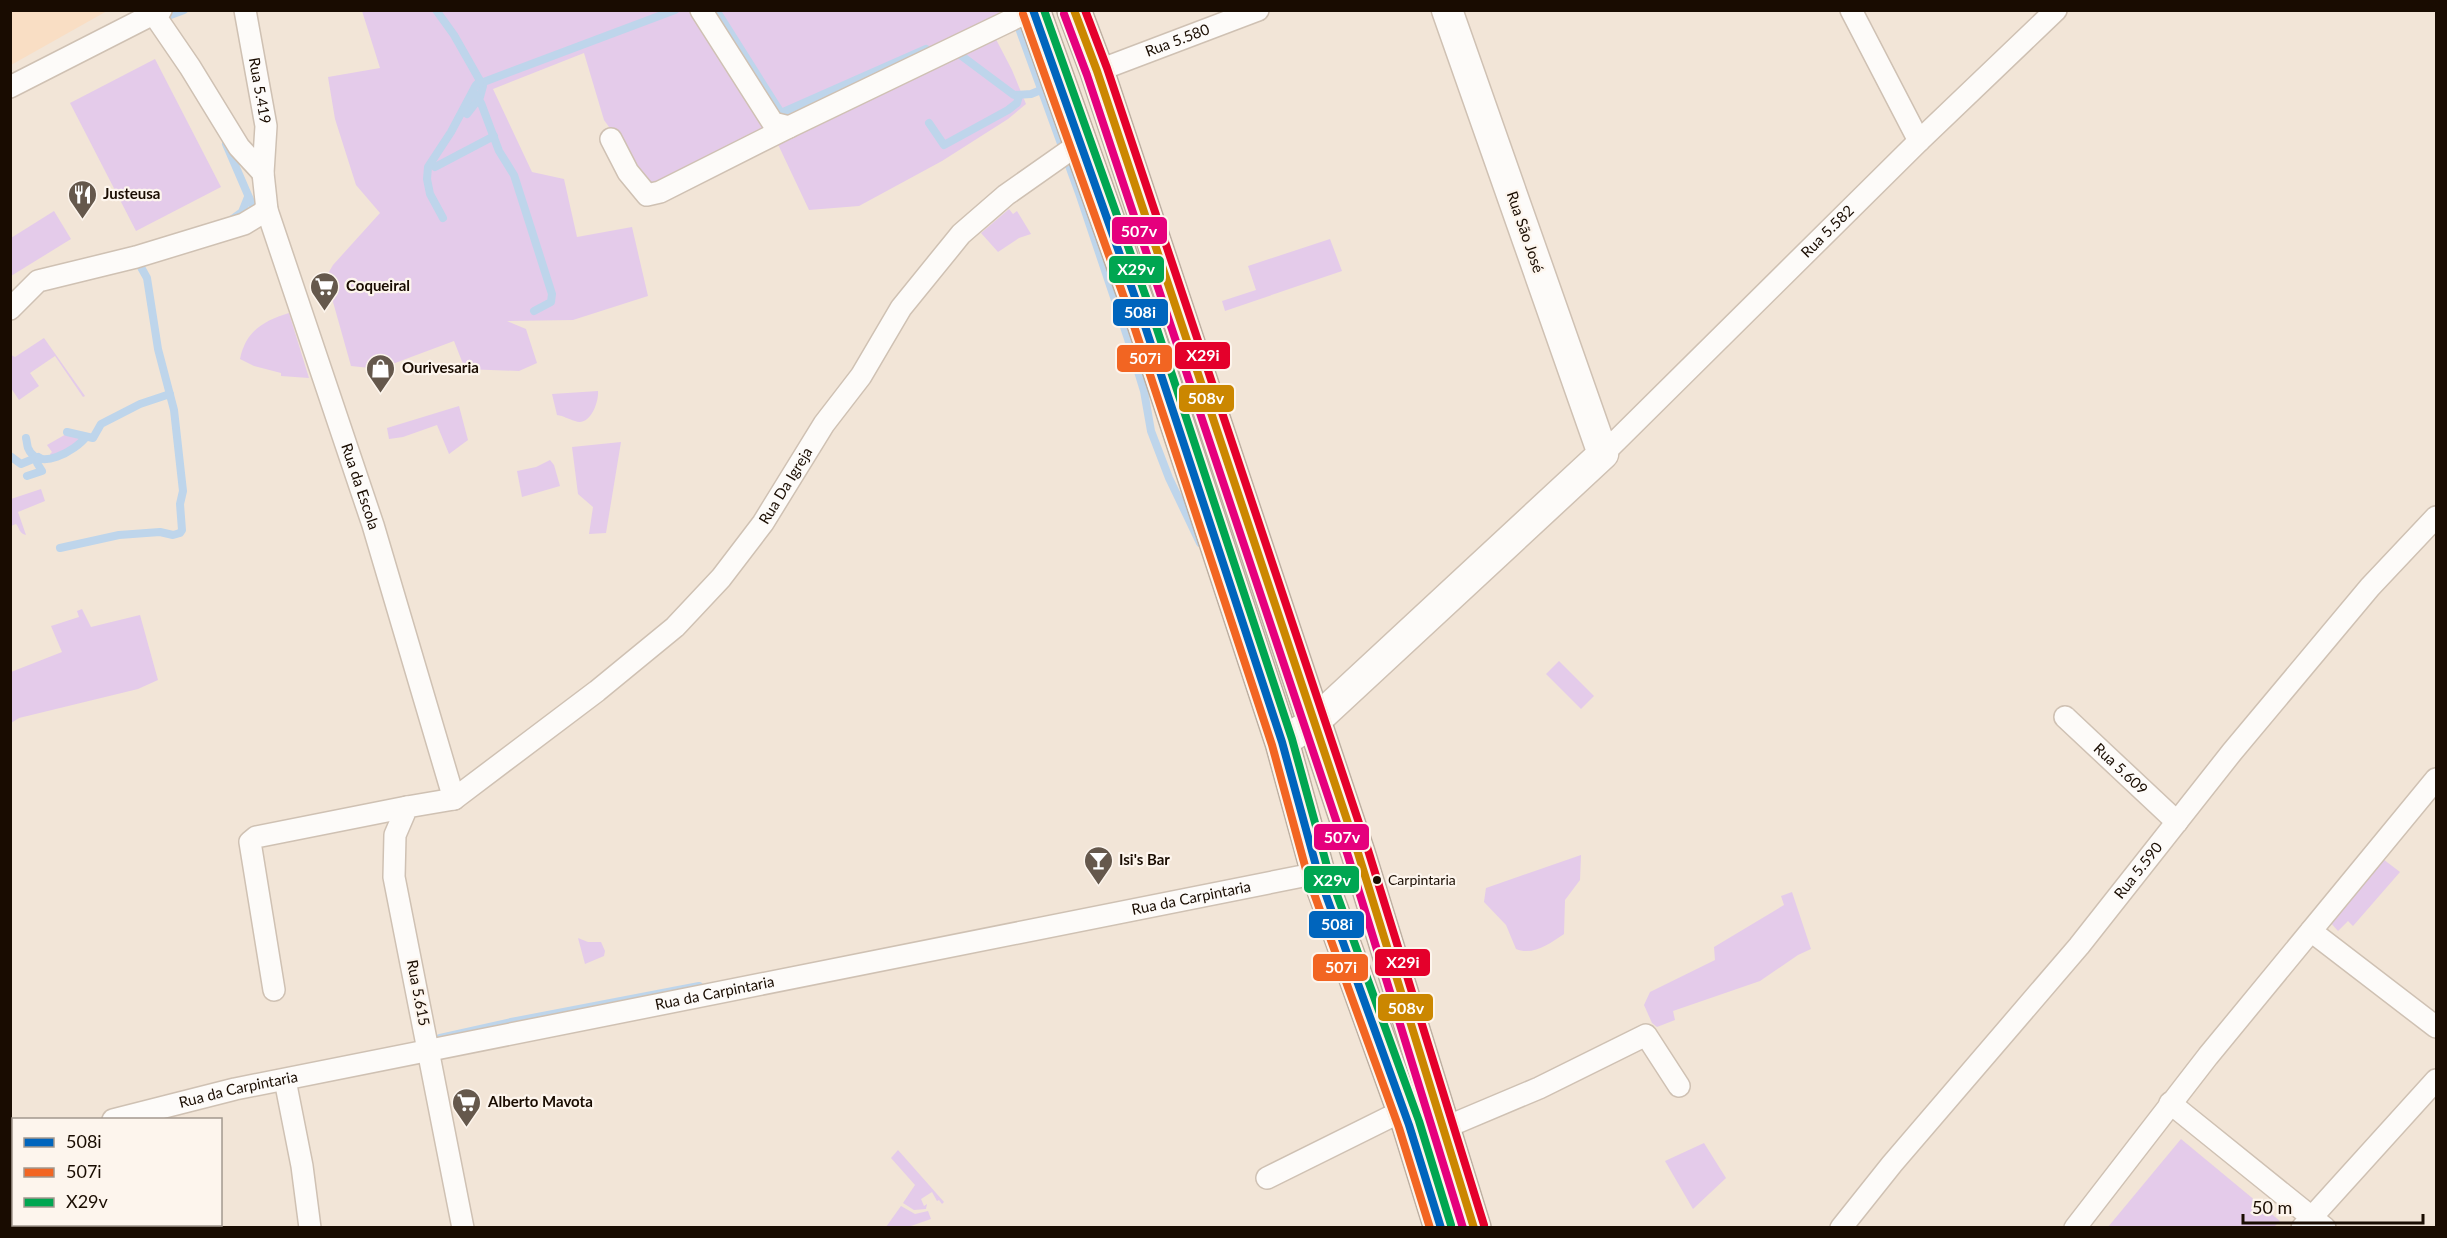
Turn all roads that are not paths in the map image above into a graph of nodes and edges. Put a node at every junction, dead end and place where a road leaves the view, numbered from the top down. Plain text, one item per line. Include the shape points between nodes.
1 (245, 10) edge
2 (701, 10) edge
3 (1032, 10) edge
4 (1074, 10) edge
5 (1447, 10) edge
6 (1851, 10) edge
7 (2056, 10) edge
8 (1256, 11) edge
9 (155, 12) edge
10 (1097, 71) junction
11 (10, 87) edge
12 (789, 127) junction
13 (611, 139) dead end
14 (1919, 141) junction
15 (1080, 143) junction
16 (263, 173) junction
17 (267, 210) junction
18 (10, 309) edge
19 (1603, 454) junction
20 (2436, 517) edge
21 (2065, 717) dead end
22 (1313, 723) junction
23 (1282, 742) junction
24 (2436, 779) edge
25 (454, 799) junction
26 (407, 807) junction
27 (2177, 822) junction
28 (1318, 873) junction
29 (2311, 932) junction
30 (274, 990) dead end
31 (2436, 1027) edge
32 (429, 1051) junction
33 (285, 1080) junction
34 (2436, 1080) edge
35 (1678, 1086) dead end
36 (2170, 1103) junction
37 (1404, 1110) junction
38 (117, 1118) edge
39 (1444, 1128) junction
40 (1267, 1178) dead end
41 (2313, 1224) edge
42 (310, 1227) edge
43 (463, 1227) edge
44 (1441, 1227) edge
45 (1474, 1227) edge
46 (1841, 1227) edge
47 (2075, 1227) edge

1 - 16 street, Rua 5.419 via 266,126
2 - 12 street via 773,123
3 - 12 street
3 - 15 highway
4 - 10 highway
5 - 19 street, Rua São José
6 - 14 street
7 - 14 street, Rua 5.582
8 - 10 street, Rua 5.580
9 - 11 street
9 - 16 street via 239,147
10 - 22 highway
12 - 13 street via 647,195 628,172
14 - 19 street, Rua 5.582
15 - 23 highway via 1142,317
15 - 25 street, Rua Da Igreja via 1006,195 961,234 901,308 861,376 824,424 763,523 721,578 675,627
16 - 17 street, Rua da Escola
17 - 18 street via 244,224 136,257 38,281
17 - 25 street, Rua da Escola via 373,525
19 - 22 street
20 - 27 street, Rua 5.590 via 2363,595
21 - 27 street, Rua 5.609
22 - 23 street
22 - 39 highway
23 - 28 highway
24 - 29 street
25 - 26 street
26 - 30 street via 256,837 250,842
26 - 32 street, Rua 5.615 via 395,835 394,877
27 - 46 street, Rua 5.590 via 2079,946
28 - 32 street, Rua da Carpintaria
28 - 37 highway
29 - 31 street
29 - 36 street
32 - 33 street, Rua da Carpintaria
32 - 43 street, Rua 5.615
33 - 38 street, Rua da Carpintaria
33 - 42 street
34 - 41 street
35 - 39 street via 1646,1035 1539,1088
36 - 41 street
36 - 47 street
37 - 40 street
37 - 44 highway
39 - 45 highway

